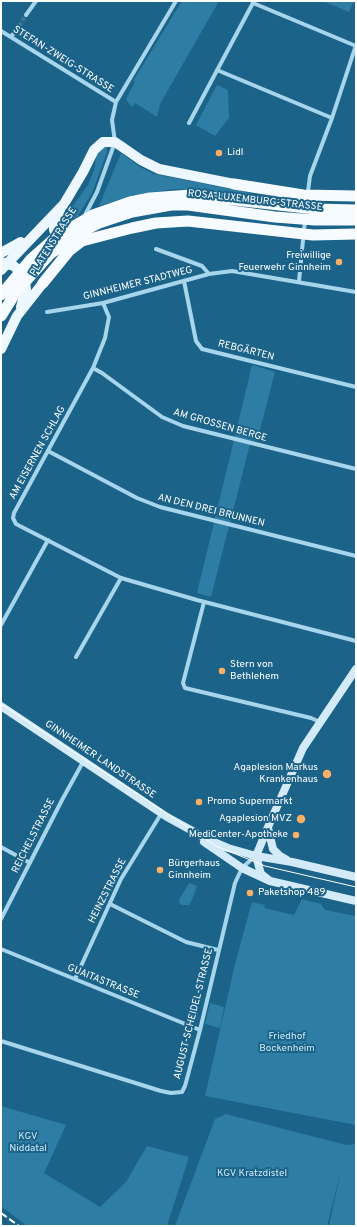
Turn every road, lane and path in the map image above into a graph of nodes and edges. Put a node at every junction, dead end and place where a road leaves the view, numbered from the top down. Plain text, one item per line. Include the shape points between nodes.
1 (36, 1) edge
2 (176, 1) edge
3 (254, 2) edge
4 (26, 15) tunnel mouth
5 (19, 26) tunnel mouth
6 (1, 31) edge
7 (11, 37) junction
8 (356, 45) edge
9 (217, 70) junction
10 (116, 102) junction
11 (332, 118) junction
12 (189, 123) dead end
13 (115, 142) junction
14 (234, 184) joint
15 (356, 196) edge
16 (64, 204) junction
17 (356, 210) edge
18 (356, 220) edge
19 (356, 234) edge
20 (33, 235) junction
21 (70, 245) junction
22 (156, 248) dead end
23 (1, 253) edge
24 (3, 265) edge
25 (209, 274) junction
26 (184, 281) junction
27 (299, 281) junction
28 (43, 283) joint
29 (356, 292) edge
30 (33, 294) junction
31 (1, 296) edge
32 (23, 300) junction
33 (103, 303) junction
34 (48, 312) dead end
35 (1, 316) edge
36 (17, 316) junction
37 (1, 350) edge
38 (93, 368) junction
39 (356, 387) edge
40 (48, 451) junction
41 (356, 469) edge
42 (48, 540) junction
43 (356, 556) edge
44 (121, 578) junction
45 (204, 602) junction
46 (1, 625) edge
47 (356, 641) edge
48 (76, 657) dead end
49 (356, 669) edge
50 (1, 706) edge
51 (320, 722) junction
52 (84, 762) junction
53 (162, 814) junction
54 (268, 827) junction
55 (189, 830) junction
56 (1, 847) edge
57 (256, 856) junction
58 (292, 862) junction
59 (30, 863) junction
60 (242, 868) junction
61 (356, 878) edge
62 (270, 881) junction
63 (356, 901) edge
64 (110, 904) junction
65 (1, 919) edge
66 (1, 949) edge
67 (218, 950) junction
68 (75, 979) junction
69 (200, 1030) junction
70 (1, 1041) edge

1 - 4 street
2 - 10 street, PLATENSTRASSE
3 - 8 street
3 - 9 street
5 - 7 street
6 - 7 street, STEFAN-ZWEIG-STRASSE
7 - 10 street, STEFAN-ZWEIG-STRASSE
8 - 11 street
9 - 11 street
9 - 12 street
10 - 13 street, PLATENSTRASSE via 112,120
11 - 27 street via 310,176
13 - 14 main road, ROSA-LUXEMBURG-STRASSE via 159,169
13 - 16 main road, PLATENSTRASSE via 107,141 97,147
13 - 21 street, PLATENSTRASSE via 97,192
14 - 15 highway via 303,195
16 - 20 main road, PLATENSTRASSE
16 - 21 main road via 54,226 57,236
17 - 31 highway, ROSA-LUXEMBURG-STRASSE via 315,209 190,195 130,202 93,215 57,236 31,259
18 - 35 highway, ROSA-LUXEMBURG-STRASSE via 283,217 188,205 171,205 132,212 83,231 50,254 16,292
19 - 21 highway via 314,235 188,221 156,223 97,236
20 - 23 main road
20 - 24 main road, PLATENSTRASSE
21 - 28 highway
22 - 25 street, GINNHEIMER STADTWEG via 202,266
24 - 32 main road via 19,269 24,276 26,288
25 - 26 street, GINNHEIMER STADTWEG
25 - 27 street, GINNHEIMER STADTWEG via 232,271
26 - 33 street, GINNHEIMER STADTWEG
26 - 39 street, REBGÄRTEN via 196,341 202,349
27 - 29 street, GINNHEIMER STADTWEG
28 - 30 main road, PLATENSTRASSE
30 - 32 main road
30 - 36 main road, PLATENSTRASSE
31 - 32 main road via 15,302
32 - 36 main road
33 - 34 street, GINNHEIMER STADTWEG
33 - 38 street, AM EISERNEN SCHLAG via 109,324
36 - 37 main road, PLATENSTRASSE
38 - 40 street, AM EISERNEN SCHLAG
38 - 41 street, AM GROSSEN BERGE via 162,417 183,426
40 - 42 street, AM EISERNEN SCHLAG via 13,518 16,524
40 - 43 street, AN DEN DREI BRUNNEN via 137,498 160,507
42 - 44 street, AM EISERNEN SCHLAG
42 - 46 street
44 - 45 street, AM EISERNEN SCHLAG
44 - 48 street
45 - 47 street, AM EISERNEN SCHLAG
45 - 51 street via 183,683 185,688
49 - 51 main road
50 - 52 main road, GINNHEIMER LANDSTRASSE
51 - 54 main road via 296,763
52 - 53 main road, GINNHEIMER LANDSTRASSE
52 - 59 street, REICHELSTRASSE
53 - 55 main road, GINNHEIMER LANDSTRASSE
53 - 64 street, HEINZSTRASSE via 121,879
54 - 57 main road
54 - 58 main road via 273,849
55 - 57 main road, GINNHEIMER LANDSTRASSE via 220,845
55 - 60 main road, GINNHEIMER LANDSTRASSE
56 - 59 street
57 - 58 main road, GINNHEIMER LANDSTRASSE
57 - 60 street, AUGUST-SCHEIDEL-STRASSE
57 - 62 main road via 261,874
58 - 61 main road, GINNHEIMER LANDSTRASSE
59 - 65 street, REICHELSTRASSE
60 - 62 main road, GINNHEIMER LANDSTRASSE
60 - 67 street, AUGUST-SCHEIDEL-STRASSE via 233,889
62 - 63 main road, GINNHEIMER LANDSTRASSE
64 - 67 street via 186,942
64 - 68 street, HEINZSTRASSE
66 - 68 street, GUAITASTRASSE
67 - 69 street, AUGUST-SCHEIDEL-STRASSE
68 - 69 street, GUAITASTRASSE
69 - 70 street, AUGUST-SCHEIDEL-STRASSE via 185,1086 179,1093 161,1091

